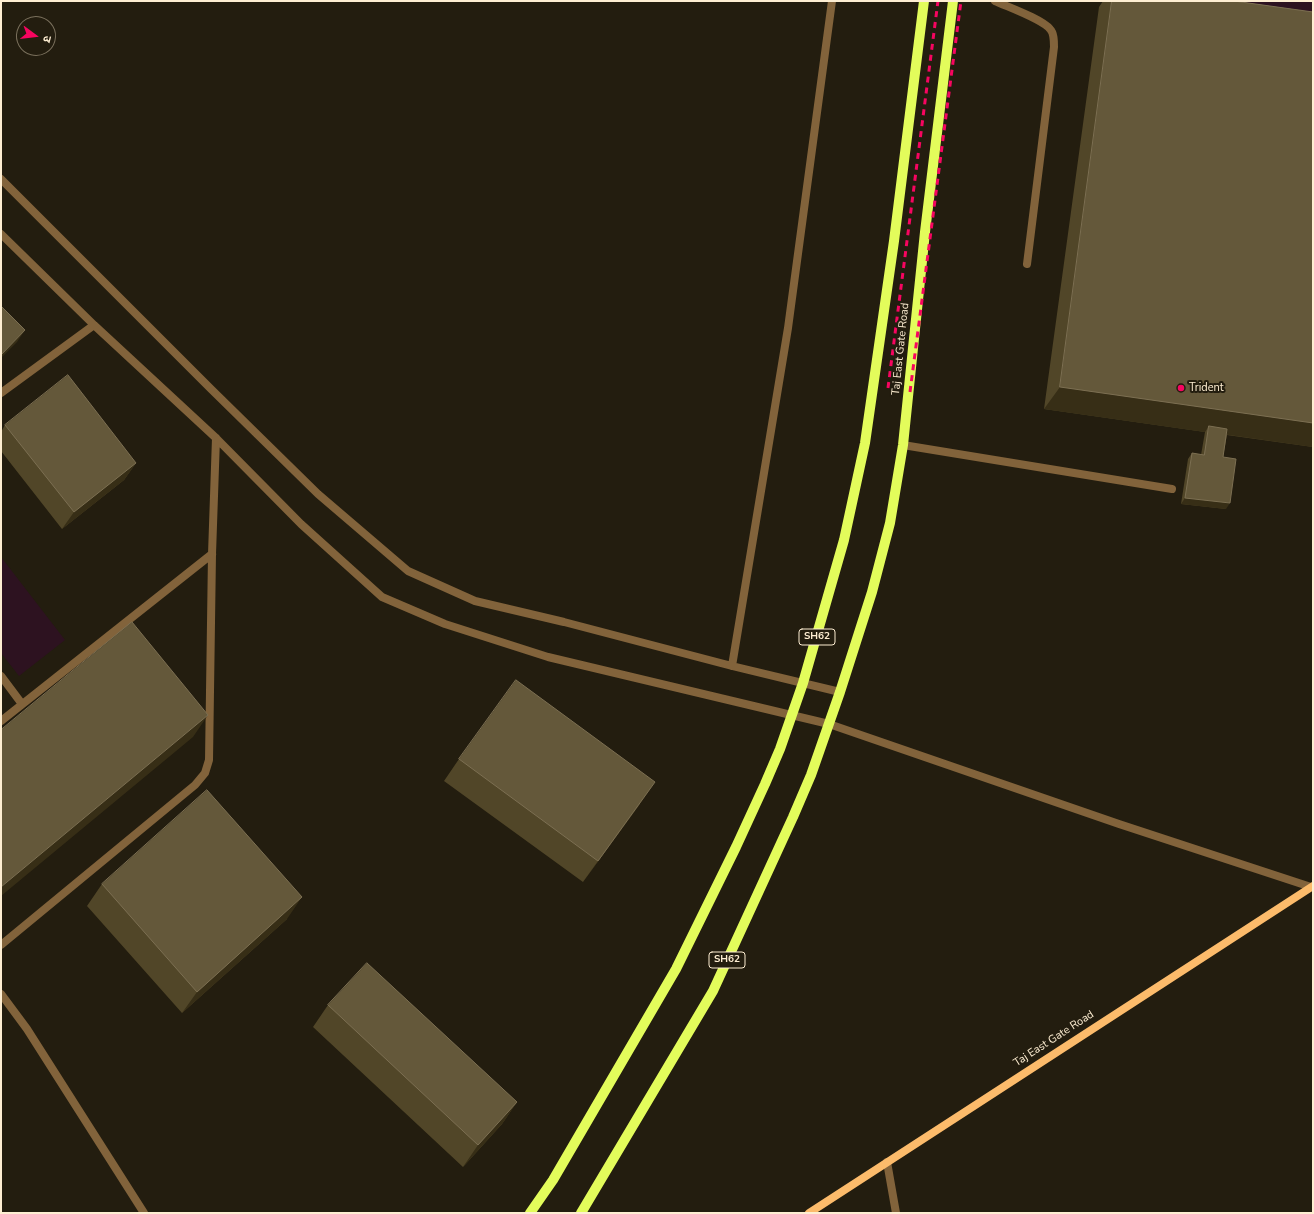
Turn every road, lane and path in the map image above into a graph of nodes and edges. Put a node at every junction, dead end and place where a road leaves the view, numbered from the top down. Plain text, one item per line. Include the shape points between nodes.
1 (832, 1) edge
2 (924, 1) edge
3 (953, 1) edge
4 (995, 1) edge
5 (1, 179) edge
6 (1, 234) edge
7 (1027, 264) dead end
8 (94, 325) junction
9 (1, 393) edge
10 (216, 438) junction
11 (903, 445) junction
12 (1172, 489) dead end
13 (212, 554) junction
14 (732, 666) junction
15 (1, 676) edge
16 (803, 683) junction
17 (840, 692) junction
18 (22, 704) junction
19 (792, 714) junction
20 (1, 721) edge
21 (829, 724) junction
22 (1312, 887) edge
23 (1, 945) edge
24 (1, 994) edge
25 (887, 1162) junction
26 (144, 1213) edge
27 (530, 1213) edge
28 (581, 1213) edge
29 (809, 1213) edge
30 (896, 1213) edge

1 - 14 street via 788,328
2 - 16 main road, SH62 via 894,241 865,443 844,540
3 - 11 main road, Taj East Gate Road / SH62 via 924,240
4 - 7 street via 1041,22 1051,29 1054,38
5 - 14 street via 318,494 408,570 475,601
6 - 8 street
8 - 9 street
8 - 10 street
10 - 13 street
10 - 19 street via 301,524 382,597 445,624 548,656
11 - 12 street
11 - 17 main road, Taj East Gate Road / SH62 via 888,531 872,592
13 - 18 street
13 - 23 street via 209,760 205,773 195,785
14 - 16 street
15 - 18 street
16 - 17 street
16 - 19 main road, SH62
17 - 21 main road, SH62 / SH62
18 - 20 street
19 - 21 street
19 - 27 main road, SH62 via 765,784 676,969 553,1180
21 - 22 street via 1119,824
21 - 28 main road, SH62 / SH62 via 793,817 713,991
22 - 25 main road, Taj East Gate Road
24 - 26 street via 27,1029
25 - 29 main road, Taj East Gate Road
25 - 30 street

